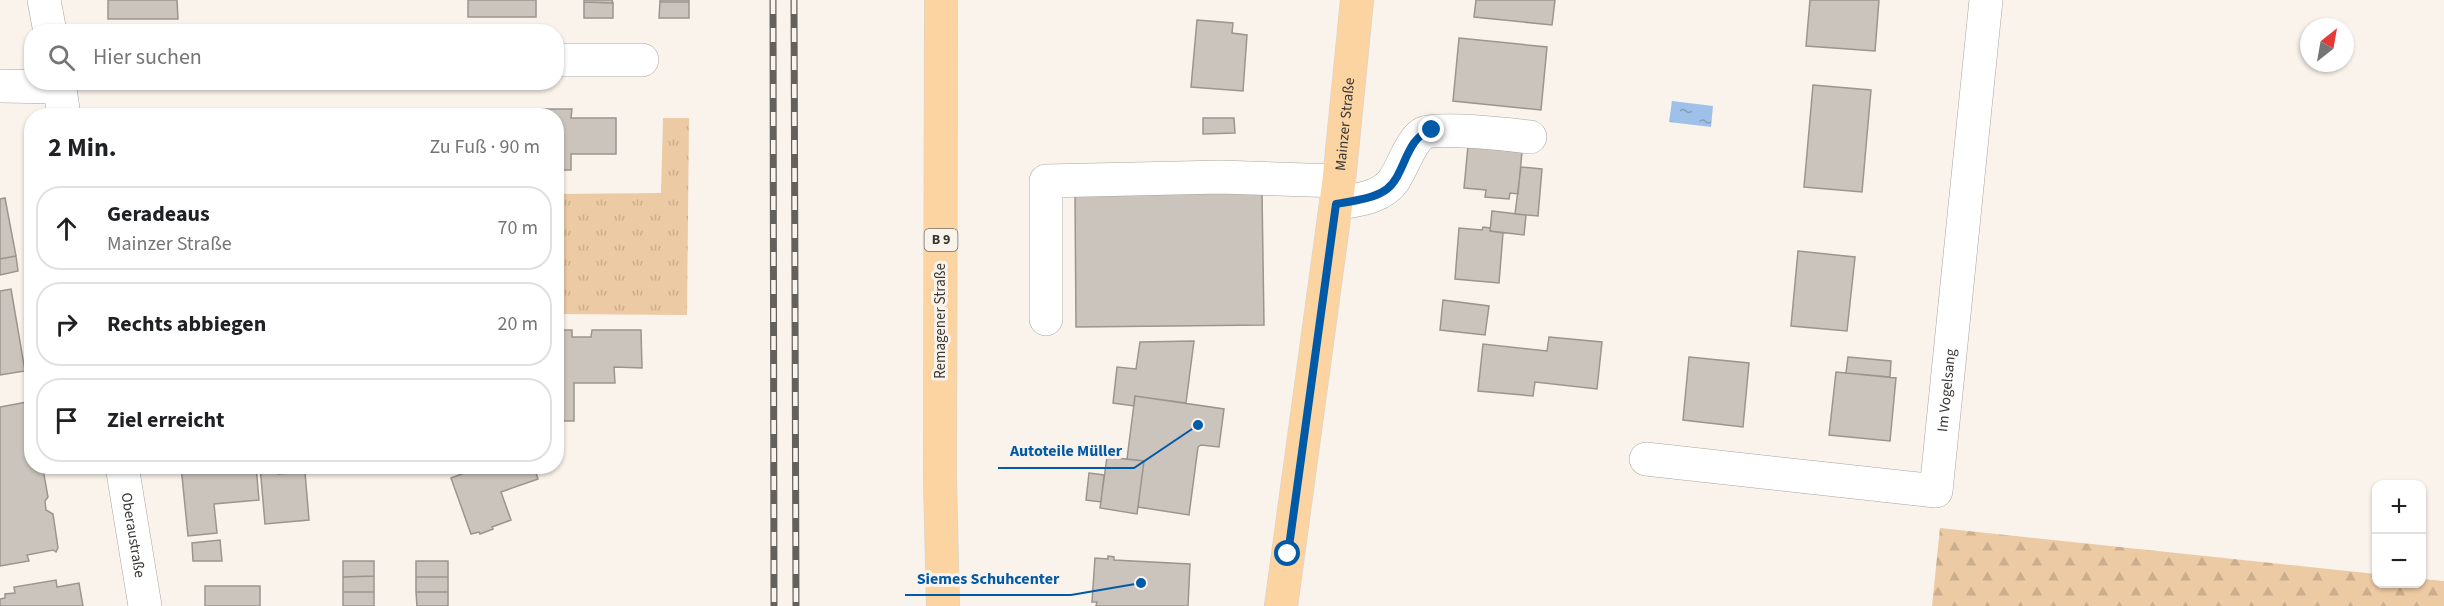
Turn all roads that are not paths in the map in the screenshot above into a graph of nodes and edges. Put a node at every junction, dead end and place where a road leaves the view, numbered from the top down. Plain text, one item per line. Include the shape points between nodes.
1 (44, 0) edge
2 (941, 0) edge
3 (1357, 0) edge
4 (1986, 0) edge
5 (48, 24) edge
6 (564, 60) edge
7 (642, 60) dead end
8 (0, 86) edge
9 (24, 90) edge
10 (27, 90) edge
11 (61, 95) edge
12 (1530, 137) dead end
13 (1338, 193) junction
14 (1046, 319) dead end
15 (1646, 459) dead end
16 (123, 474) edge
17 (146, 606) edge
18 (943, 606) edge
19 (1281, 606) edge

1 - 5 street
2 - 18 main road, Remagener Straße / B 9
3 - 13 main road, Mainzer Straße
4 - 15 street, Im Vogelsang via 1936,490
6 - 7 street
8 - 9 street
10 - 11 street
12 - 13 street via 1424,132 1387,189 1374,196
13 - 14 street via 1221,177 1046,181
13 - 19 main road, Mainzer Straße
16 - 17 street, Oberaustraße

